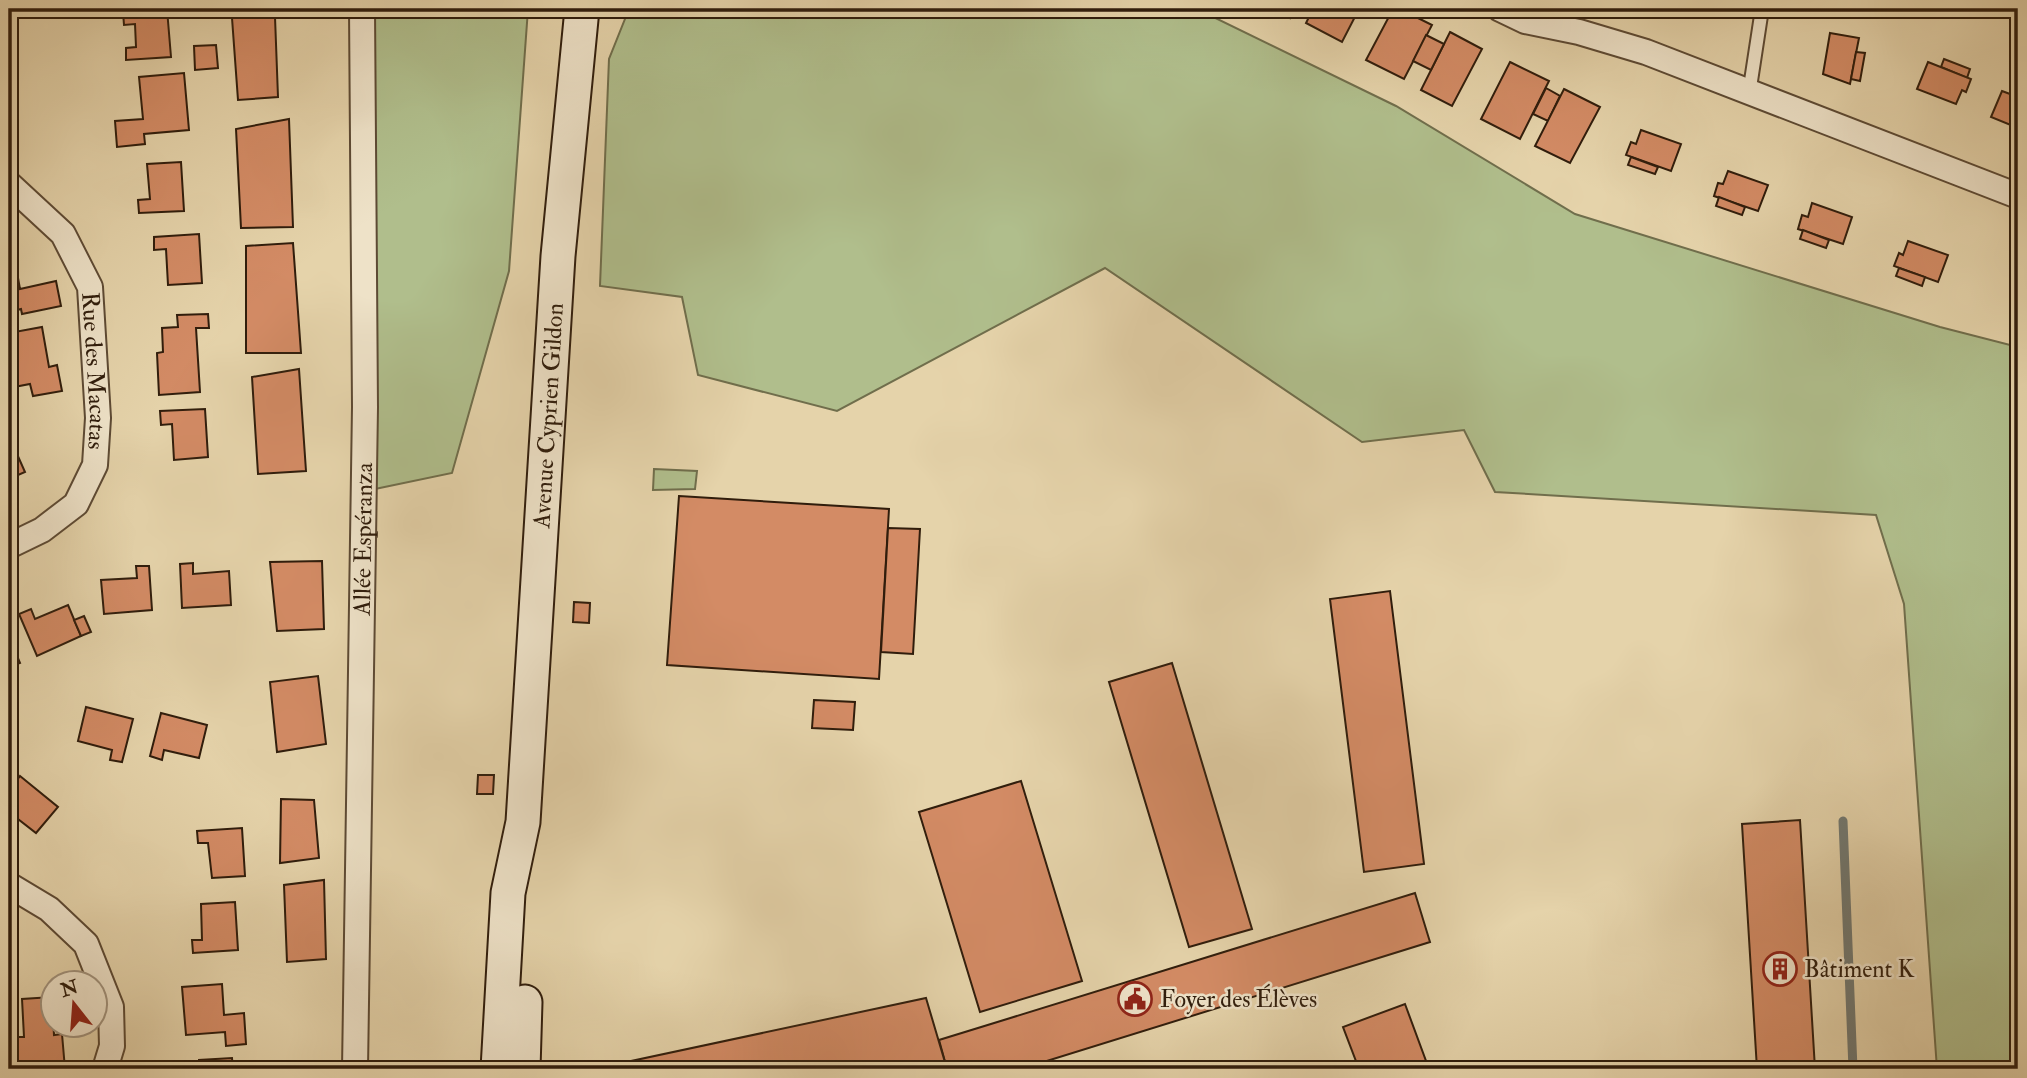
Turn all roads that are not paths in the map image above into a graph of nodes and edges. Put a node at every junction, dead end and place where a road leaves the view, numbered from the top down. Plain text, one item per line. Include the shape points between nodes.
1 (362, 9) edge
2 (582, 9) edge
3 (1500, 9) edge
4 (1762, 9) edge
5 (1749, 94) junction
6 (9, 184) edge
7 (2018, 196) edge
8 (9, 546) edge
9 (523, 822) junction
10 (9, 885) edge
11 (105, 1069) edge
12 (355, 1069) edge
13 (498, 1069) edge
14 (523, 1069) edge

1 - 12 street, Allée Espéranza via 365,407
2 - 9 street, Avenue Cyprien Gildon via 558,256
3 - 5 street via 1525,21 1646,52
4 - 5 lane
5 - 7 street
6 - 8 street, Rue des Macatas via 63,234 90,287 98,418 95,466 76,504 42,530
9 - 13 street, Avenue Cyprien Gildon via 508,893
9 - 14 street, Avenue Cyprien Gildon via 530,885
10 - 11 street via 49,909 86,944 111,1007 112,1045

